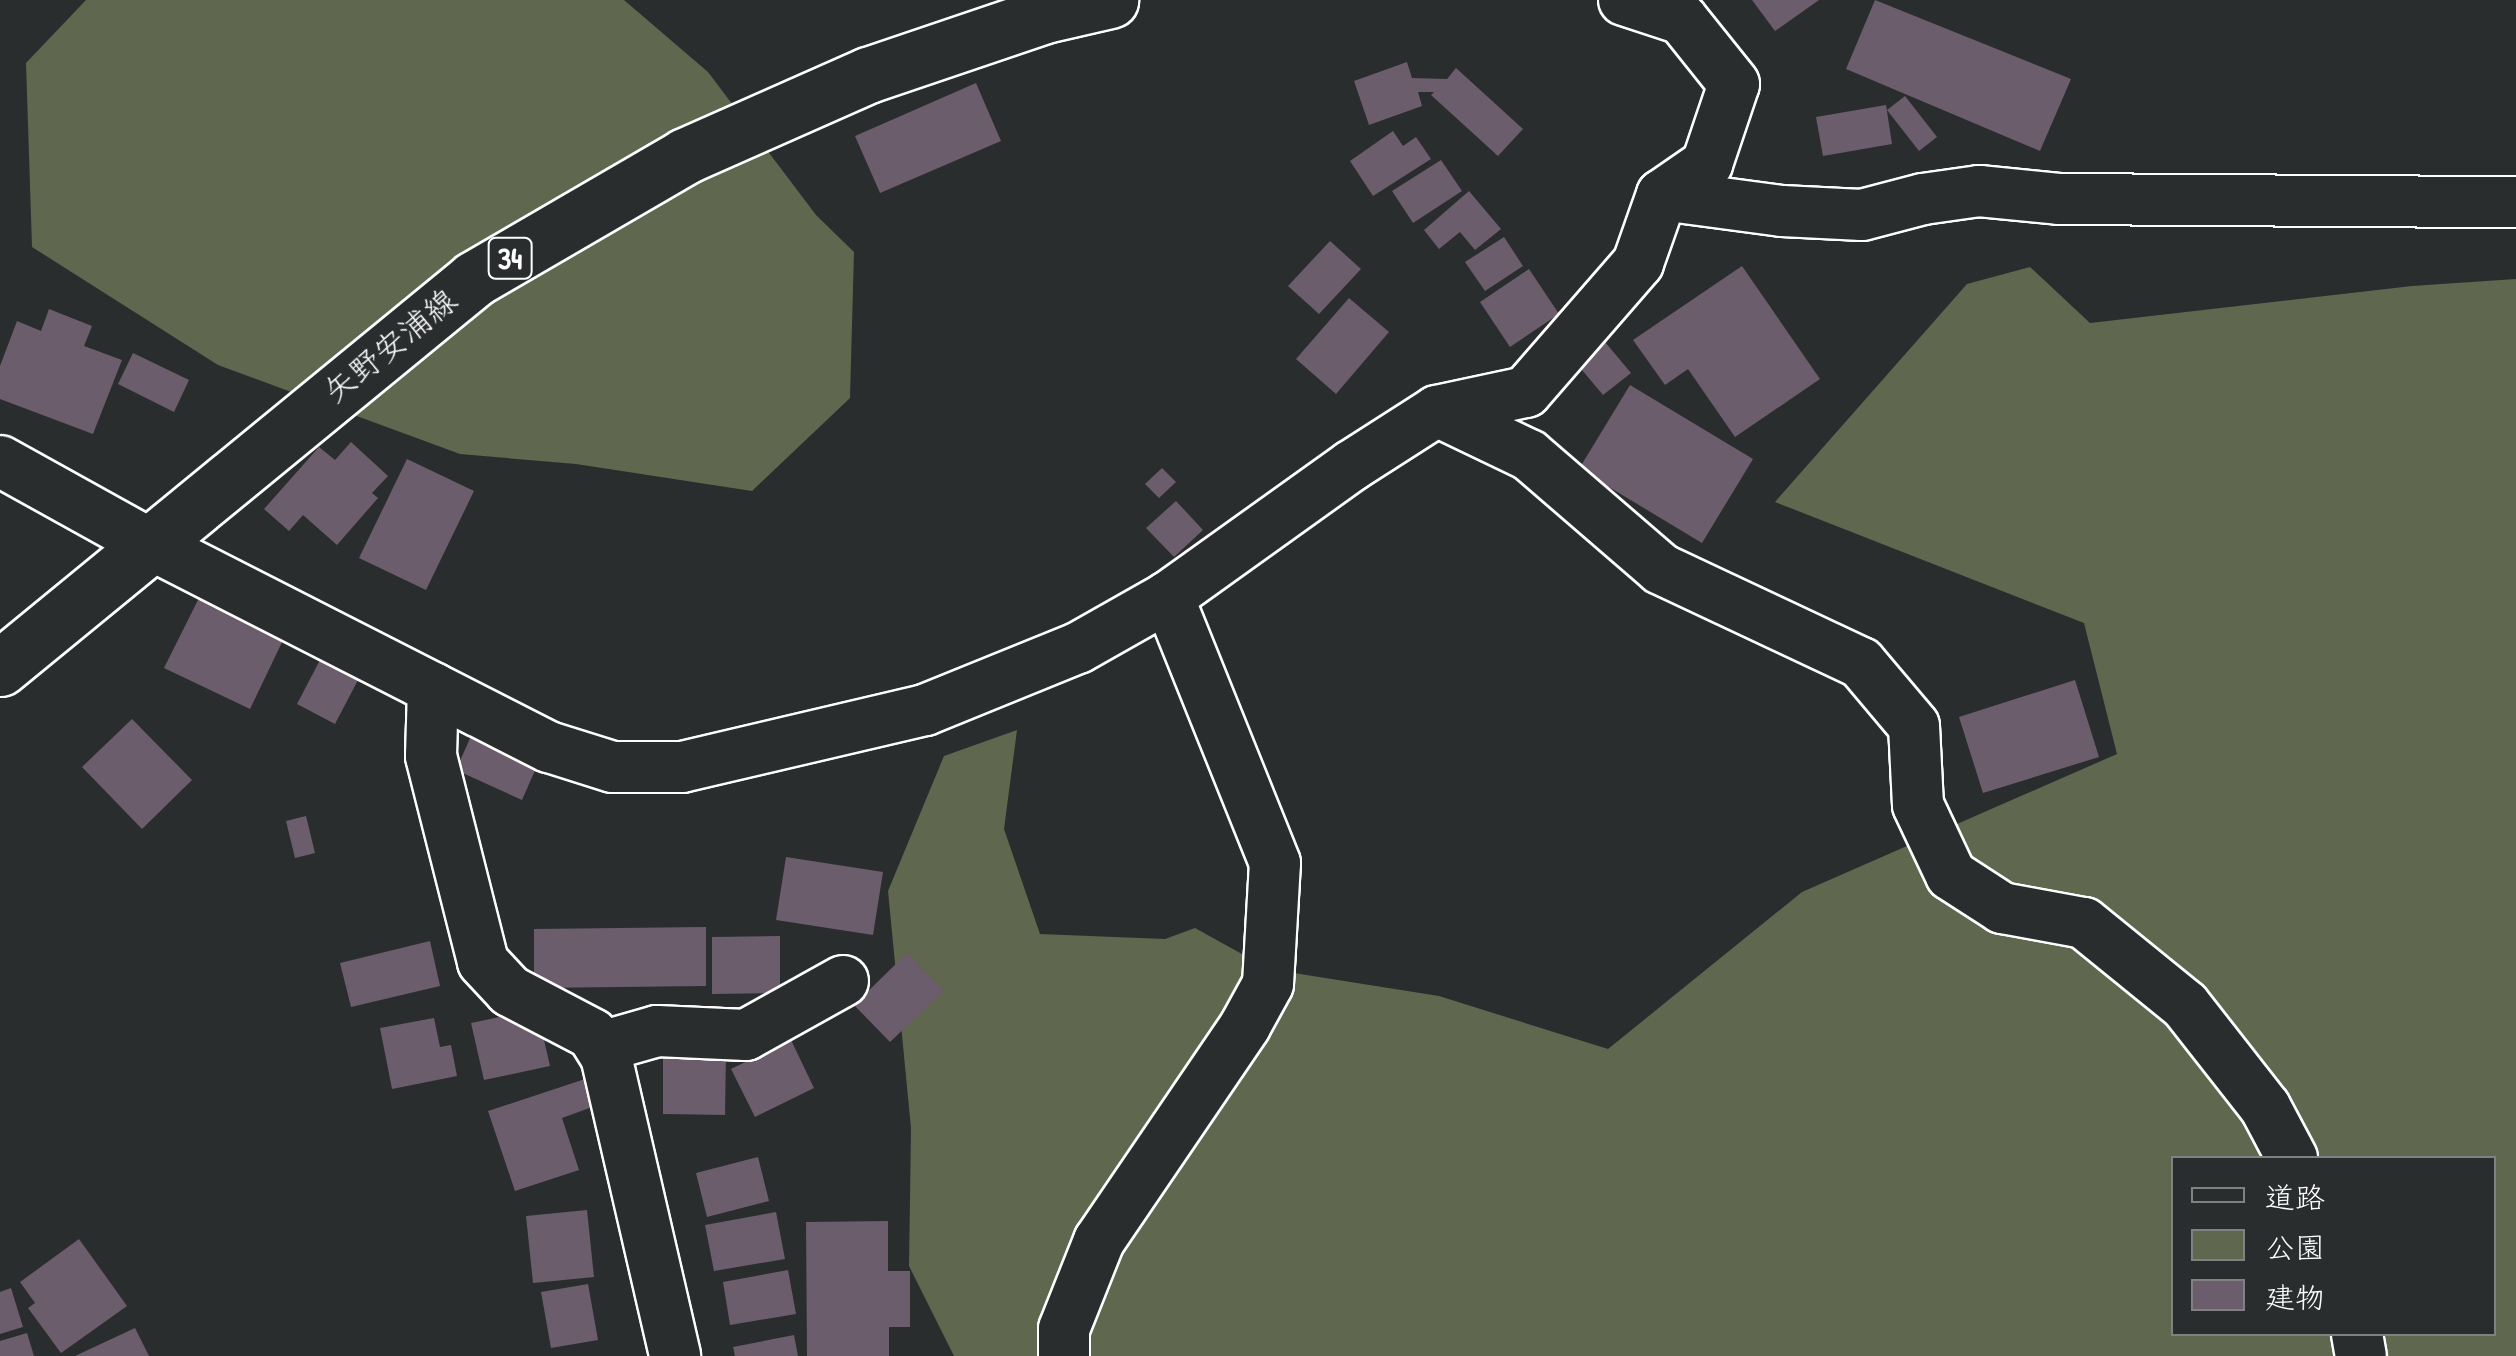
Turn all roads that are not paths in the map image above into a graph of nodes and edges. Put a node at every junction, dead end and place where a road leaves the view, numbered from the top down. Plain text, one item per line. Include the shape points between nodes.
1 (1110, 0) edge
2 (1624, 0) edge
3 (1662, 196) junction
4 (2516, 202) edge
5 (1437, 411) junction
6 (0, 461) edge
7 (148, 543) junction
8 (1168, 596) junction
9 (0, 668) edge
10 (432, 688) junction
11 (843, 980) dead end
12 (601, 1048) junction
13 (2291, 1156) edge
14 (674, 1356) edge
15 (1064, 1356) edge

1 - 7 main road, 矢野安浦線 / 34 via 868,75 685,156 474,279
2 - 3 street via 1682,19 1734,84 1707,164
3 - 4 street via 1862,216 1978,191 2059,199
3 - 5 street via 1638,263 1526,392
5 - 8 street
5 - 13 street via 1528,455 1661,569 1860,663 1914,726 1918,805 1952,874 2002,908 2084,923 2185,1006 2265,1107
6 - 7 street
7 - 9 main road, 矢野安浦線 / 34
7 - 10 street
8 - 10 street via 1078,648 925,710 682,766 613,767 549,747
8 - 15 street via 1275,862 1268,984 1099,1241 1064,1329
10 - 12 street via 431,756 483,962 510,991 592,1034
11 - 12 street via 746,1034 657,1031
12 - 14 street via 614,1080

